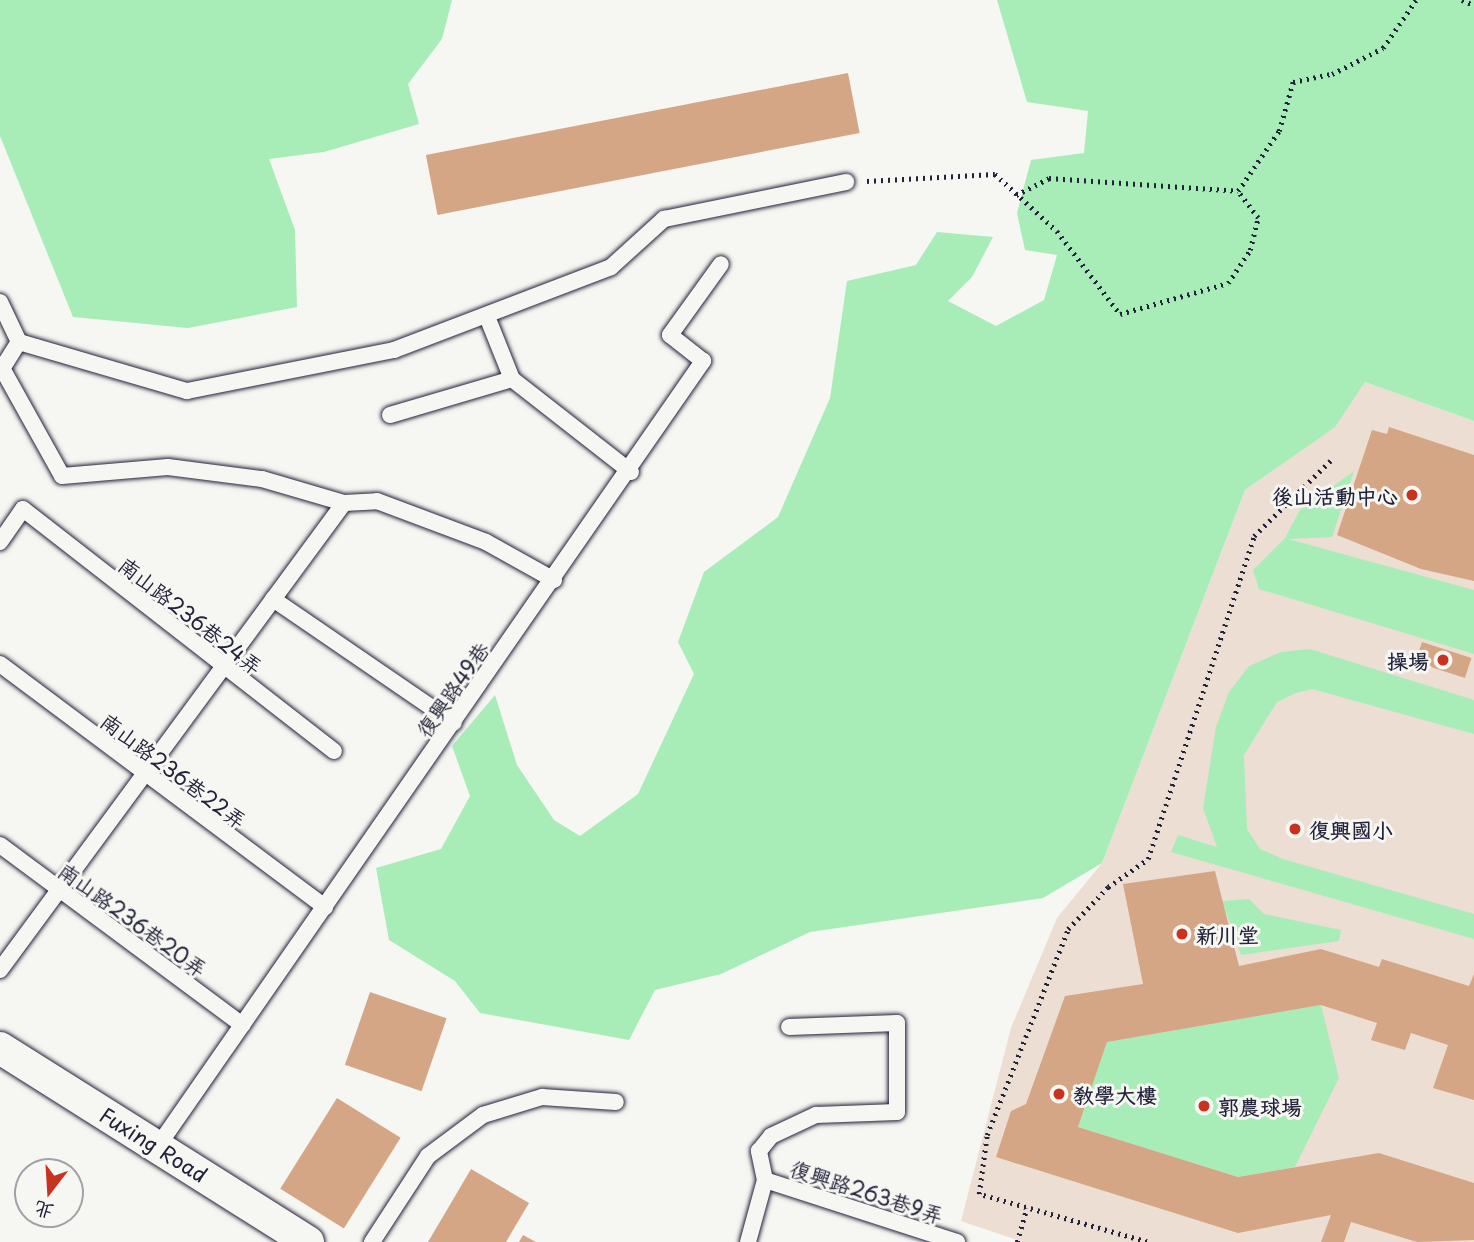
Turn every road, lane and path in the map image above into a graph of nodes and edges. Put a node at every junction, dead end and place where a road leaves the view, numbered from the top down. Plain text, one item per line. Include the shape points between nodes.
1 (1416, 0) edge
2 (1462, 0) edge
3 (1474, 5) edge
4 (846, 182) joint
5 (1238, 191) junction
6 (1016, 196) junction
7 (721, 264) dead end
8 (0, 302) edge
9 (488, 319) junction
10 (19, 342) junction
11 (1, 371) edge
12 (512, 379) junction
13 (390, 415) dead end
14 (1333, 458) dead end
15 (631, 472) junction
16 (344, 503) junction
17 (0, 542) edge
18 (554, 580) junction
19 (273, 599) junction
20 (0, 664) edge
21 (223, 667) junction
22 (454, 723) junction
23 (334, 751) dead end
24 (143, 776) junction
25 (0, 845) edge
26 (58, 891) junction
27 (325, 907) junction
28 (0, 970) edge
29 (242, 1026) junction
30 (789, 1027) dead end
31 (0, 1048) edge
32 (616, 1102) dead end
33 (158, 1146) junction
34 (765, 1180) junction
35 (1027, 1208) junction
36 (308, 1242) edge
37 (372, 1242) edge
38 (748, 1242) edge
39 (957, 1242) edge
40 (1017, 1242) edge
41 (1147, 1242) edge

1 - 5 path via 1383,48 1332,74 1293,82 1279,131
2 - 3 path
4 - 6 path via 995,174
4 - 9 lane via 664,219 611,267
5 - 6 path via 1049,178
5 - 6 path via 1258,218 1250,250 1228,283 1121,314 1057,230
7 - 15 lane, 復興路49巷 via 670,335 703,361
8 - 10 lane
9 - 10 lane via 394,350 187,391
9 - 12 lane
10 - 11 lane
11 - 16 lane via 62,476 169,467 262,479
12 - 13 lane
12 - 15 lane
14 - 35 path via 1254,537 1148,859 1108,887 1068,929 985,1147 979,1194
15 - 18 lane, 復興路49巷
16 - 18 lane via 377,501 422,514
16 - 19 lane
17 - 21 lane, 南山路236巷24弄 via 23,509
18 - 22 lane, 復興路49巷
19 - 21 lane
19 - 22 lane
20 - 24 lane, 南山路236巷22弄
21 - 23 lane, 南山路236巷24弄
21 - 24 lane
22 - 27 lane, 復興路49巷
24 - 26 lane
24 - 27 lane, 南山路236巷22弄
25 - 26 lane, 南山路236巷20弄
26 - 28 lane
26 - 29 lane, 南山路236巷20弄
27 - 29 lane, 復興路49巷
29 - 33 lane, 復興路49巷
30 - 34 lane via 897,1023 897,1112 816,1115 771,1136 759,1151
31 - 33 street, Fuxing Road
32 - 37 lane via 542,1097 483,1115 428,1156
33 - 36 street, Fuxing Road
34 - 38 lane
34 - 39 lane, 復興路263巷9弄
35 - 40 path
35 - 41 path

